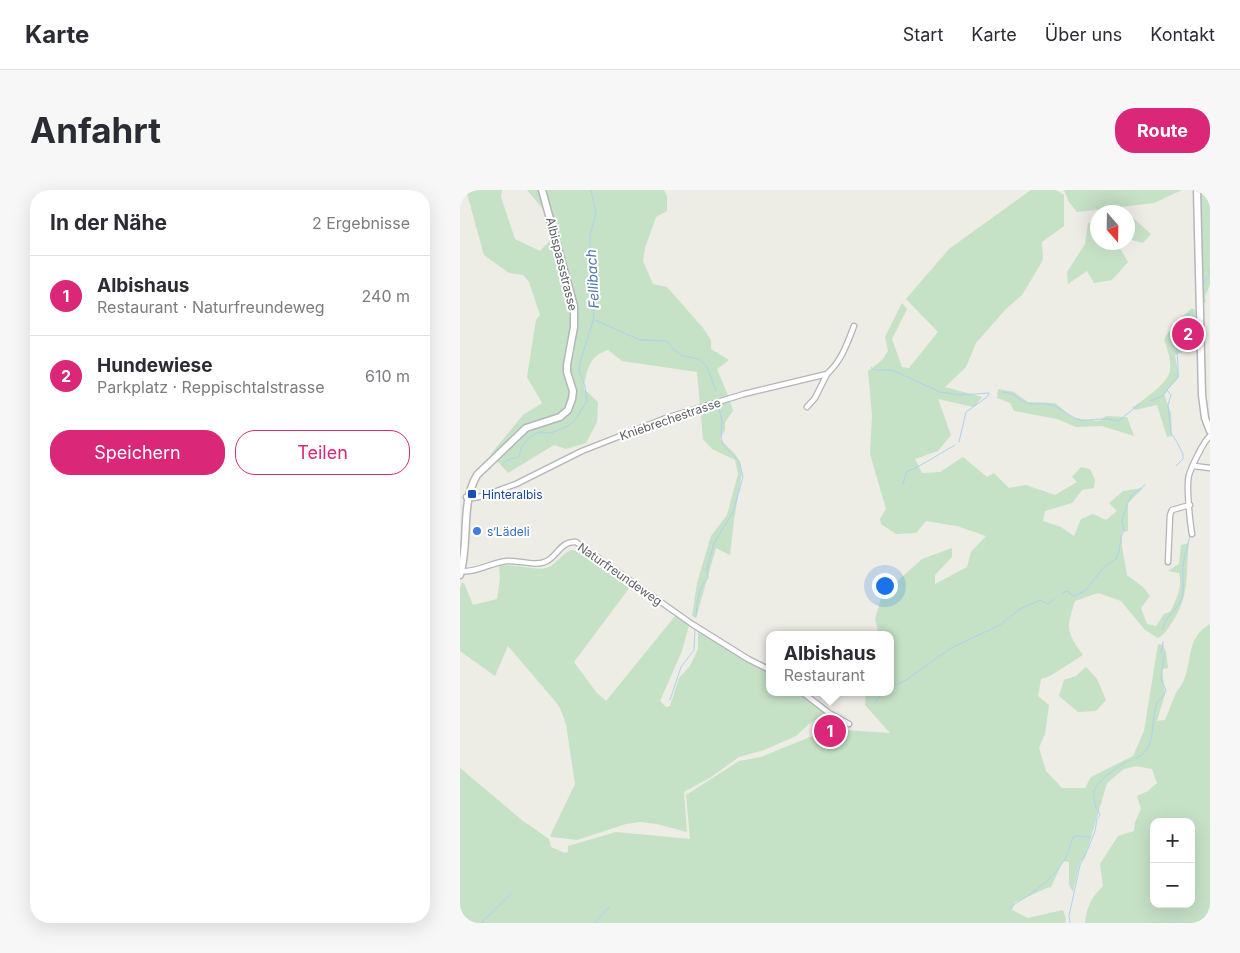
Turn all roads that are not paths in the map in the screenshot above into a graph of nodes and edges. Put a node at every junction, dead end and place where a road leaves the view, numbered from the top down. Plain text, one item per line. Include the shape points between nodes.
1 (542, 190) edge
2 (1197, 190) edge
3 (854, 326) dead end
4 (827, 374) junction
5 (807, 408) dead end
6 (1210, 431) edge
7 (1210, 436) edge
8 (1194, 466) junction
9 (1210, 468) edge
10 (466, 497) junction
11 (1190, 505) junction
12 (1192, 534) dead end
13 (1168, 562) dead end
14 (461, 573) edge
15 (766, 668) edge
16 (807, 696) edge
17 (849, 724) dead end

1 - 10 main road, Albispassstrasse via 574,306 567,368 572,403 557,418 522,431 477,475
2 - 6 main road via 1202,395
3 - 4 street via 844,353
4 - 5 street
4 - 10 street, Kniebrechestrasse via 744,394 666,418 582,451 516,484 483,496
7 - 8 street
8 - 9 street
8 - 11 street via 1189,474
10 - 14 main road
11 - 12 street
11 - 13 street via 1172,510 1170,515
14 - 15 street, Naturfreundeweg via 506,561 543,563 567,543 576,542 692,624
16 - 17 street

